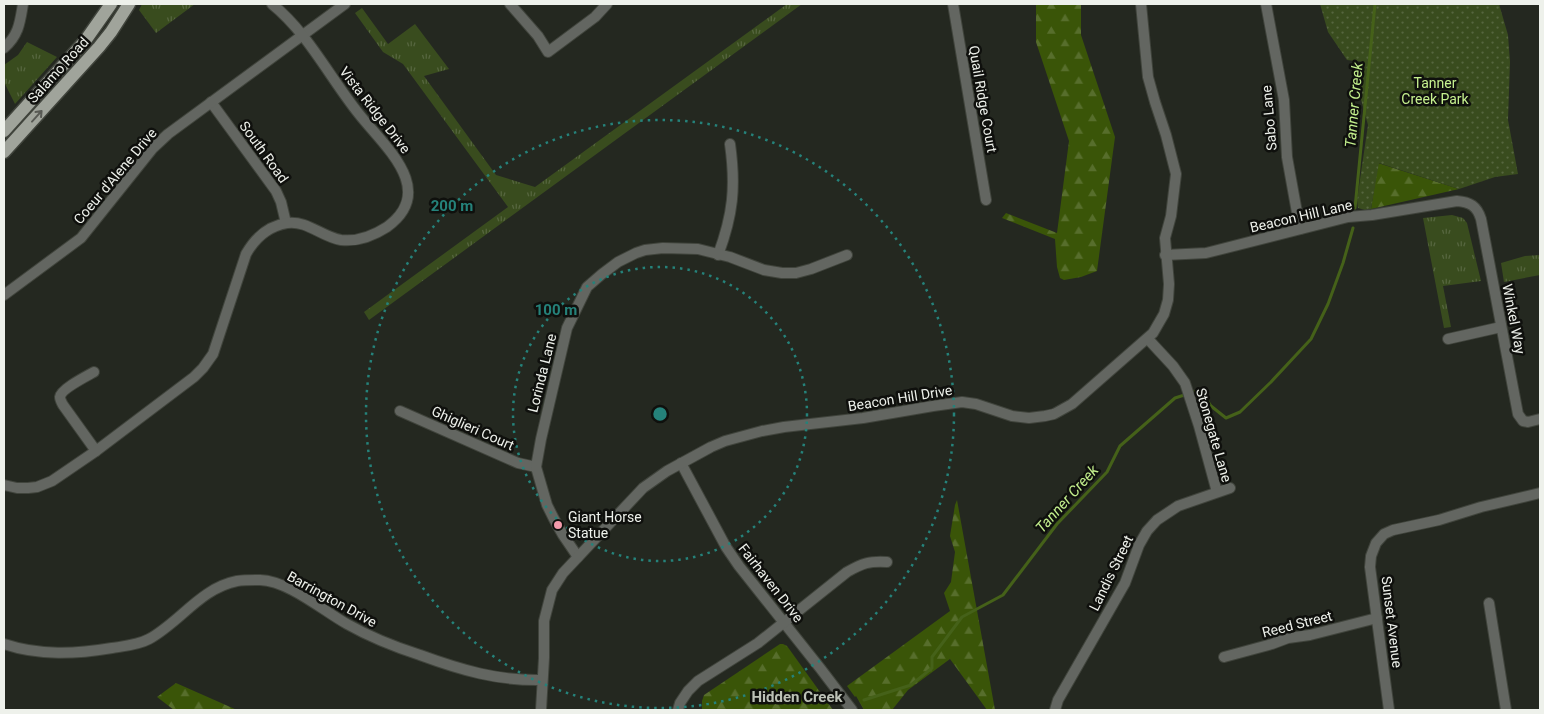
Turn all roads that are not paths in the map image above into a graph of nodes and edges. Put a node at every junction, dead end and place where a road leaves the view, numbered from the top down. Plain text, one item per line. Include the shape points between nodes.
1 (23, 4) edge
2 (110, 4) edge
3 (129, 4) edge
4 (272, 4) edge
5 (345, 4) edge
6 (510, 4) edge
7 (607, 4) edge
8 (953, 4) edge
9 (1141, 4) edge
10 (1266, 4) edge
11 (302, 35) junction
12 (4, 48) edge
13 (211, 102) junction
14 (4, 131) edge
15 (730, 144) dead end
16 (4, 152) edge
17 (986, 200) dead end
18 (1473, 205) joint
19 (286, 223) junction
20 (1300, 229) junction
21 (718, 255) junction
22 (847, 255) dead end
23 (1166, 255) junction
24 (4, 295) edge
25 (1501, 327) junction
26 (1148, 339) junction
27 (1448, 339) dead end
28 (94, 372) dead end
29 (400, 411) dead end
30 (1540, 420) edge
31 (96, 451) junction
32 (681, 463) junction
33 (536, 467) junction
34 (4, 485) edge
35 (1230, 488) dead end
36 (1217, 492) junction
37 (1540, 493) edge
38 (578, 557) junction
39 (887, 562) dead end
40 (1489, 603) dead end
41 (1377, 618) junction
42 (784, 623) junction
43 (4, 644) edge
44 (1224, 657) dead end
45 (542, 680) junction
46 (541, 710) edge
47 (678, 710) edge
48 (852, 710) edge
49 (1055, 710) edge
50 (1389, 710) edge
51 (1506, 710) edge

1 - 12 street via 17,32
2 - 14 main road, Salamo Road via 85,41
16 -> 3 main road, Salamo Road via 99,47
4 - 11 street, Vista Ridge Drive
5 - 11 street, Coeur d'Alene Drive
6 - 7 street via 548,52 595,17
8 - 17 street, Quail Ridge Court
9 - 23 street, Beacon Hill Drive via 1148,77 1176,174 1171,216 1164,238
10 - 20 street, Sabo Lane via 1284,100 1287,157
11 - 13 street, Coeur d'Alene Drive
11 - 19 street, Vista Ridge Drive via 358,114 396,159 405,173 408,191 401,214 367,238 341,240 303,224
13 - 19 street, South Road via 276,191
13 - 24 street, Coeur d'Alene Drive via 153,148 81,238
15 - 21 street via 732,206
18 - 20 street, Beacon Hill Lane via 1457,201 1438,203 1348,217
18 - 25 street, Winkel Way via 1481,219
19 - 31 street via 270,229 250,248 209,361 188,383
20 - 23 street, Beacon Hill Lane via 1206,253
21 - 22 street, Lorinda Lane via 782,273 796,273
21 - 33 street, Lorinda Lane via 698,249 645,250 618,262 587,287 567,328
23 - 26 street, Beacon Hill Drive via 1168,301 1164,314
25 - 27 street
25 - 30 street, Winkel Way via 1520,418 1528,422
26 - 32 street, Beacon Hill Drive via 1072,404 1054,414 1029,418 1012,416 976,404 954,402 762,431 725,441
26 - 36 street, Stonegate Lane via 1185,383
28 - 31 street via 68,388 60,397
29 - 33 street, Ghiglieri Court via 518,463
31 - 34 street via 44,484 28,488
32 - 38 street, Beacon Hill Drive via 643,488
32 - 42 street, Fairhaven Drive via 726,547
33 - 38 street, Lorinda Lane via 554,519
35 - 36 street, Landis Street
36 - 49 street, Landis Street via 1167,512 1147,531 1125,583
37 - 41 street, Sunset Avenue via 1384,534 1372,552 1370,567
38 - 45 street, Beacon Hill Drive via 557,582 548,600
39 - 42 street via 862,564 847,572
40 - 51 street
41 - 44 street, Reed Street via 1288,638
41 - 50 street, Sunset Avenue
42 - 47 street via 698,681 688,690
42 - 48 street, Fairhaven Drive
43 - 45 street, Barrington Drive via 30,651 61,653 104,650 138,643 165,629 206,594 239,581 263,580 293,590 348,625 402,649 487,676
45 - 46 street, Beacon Hill Drive

